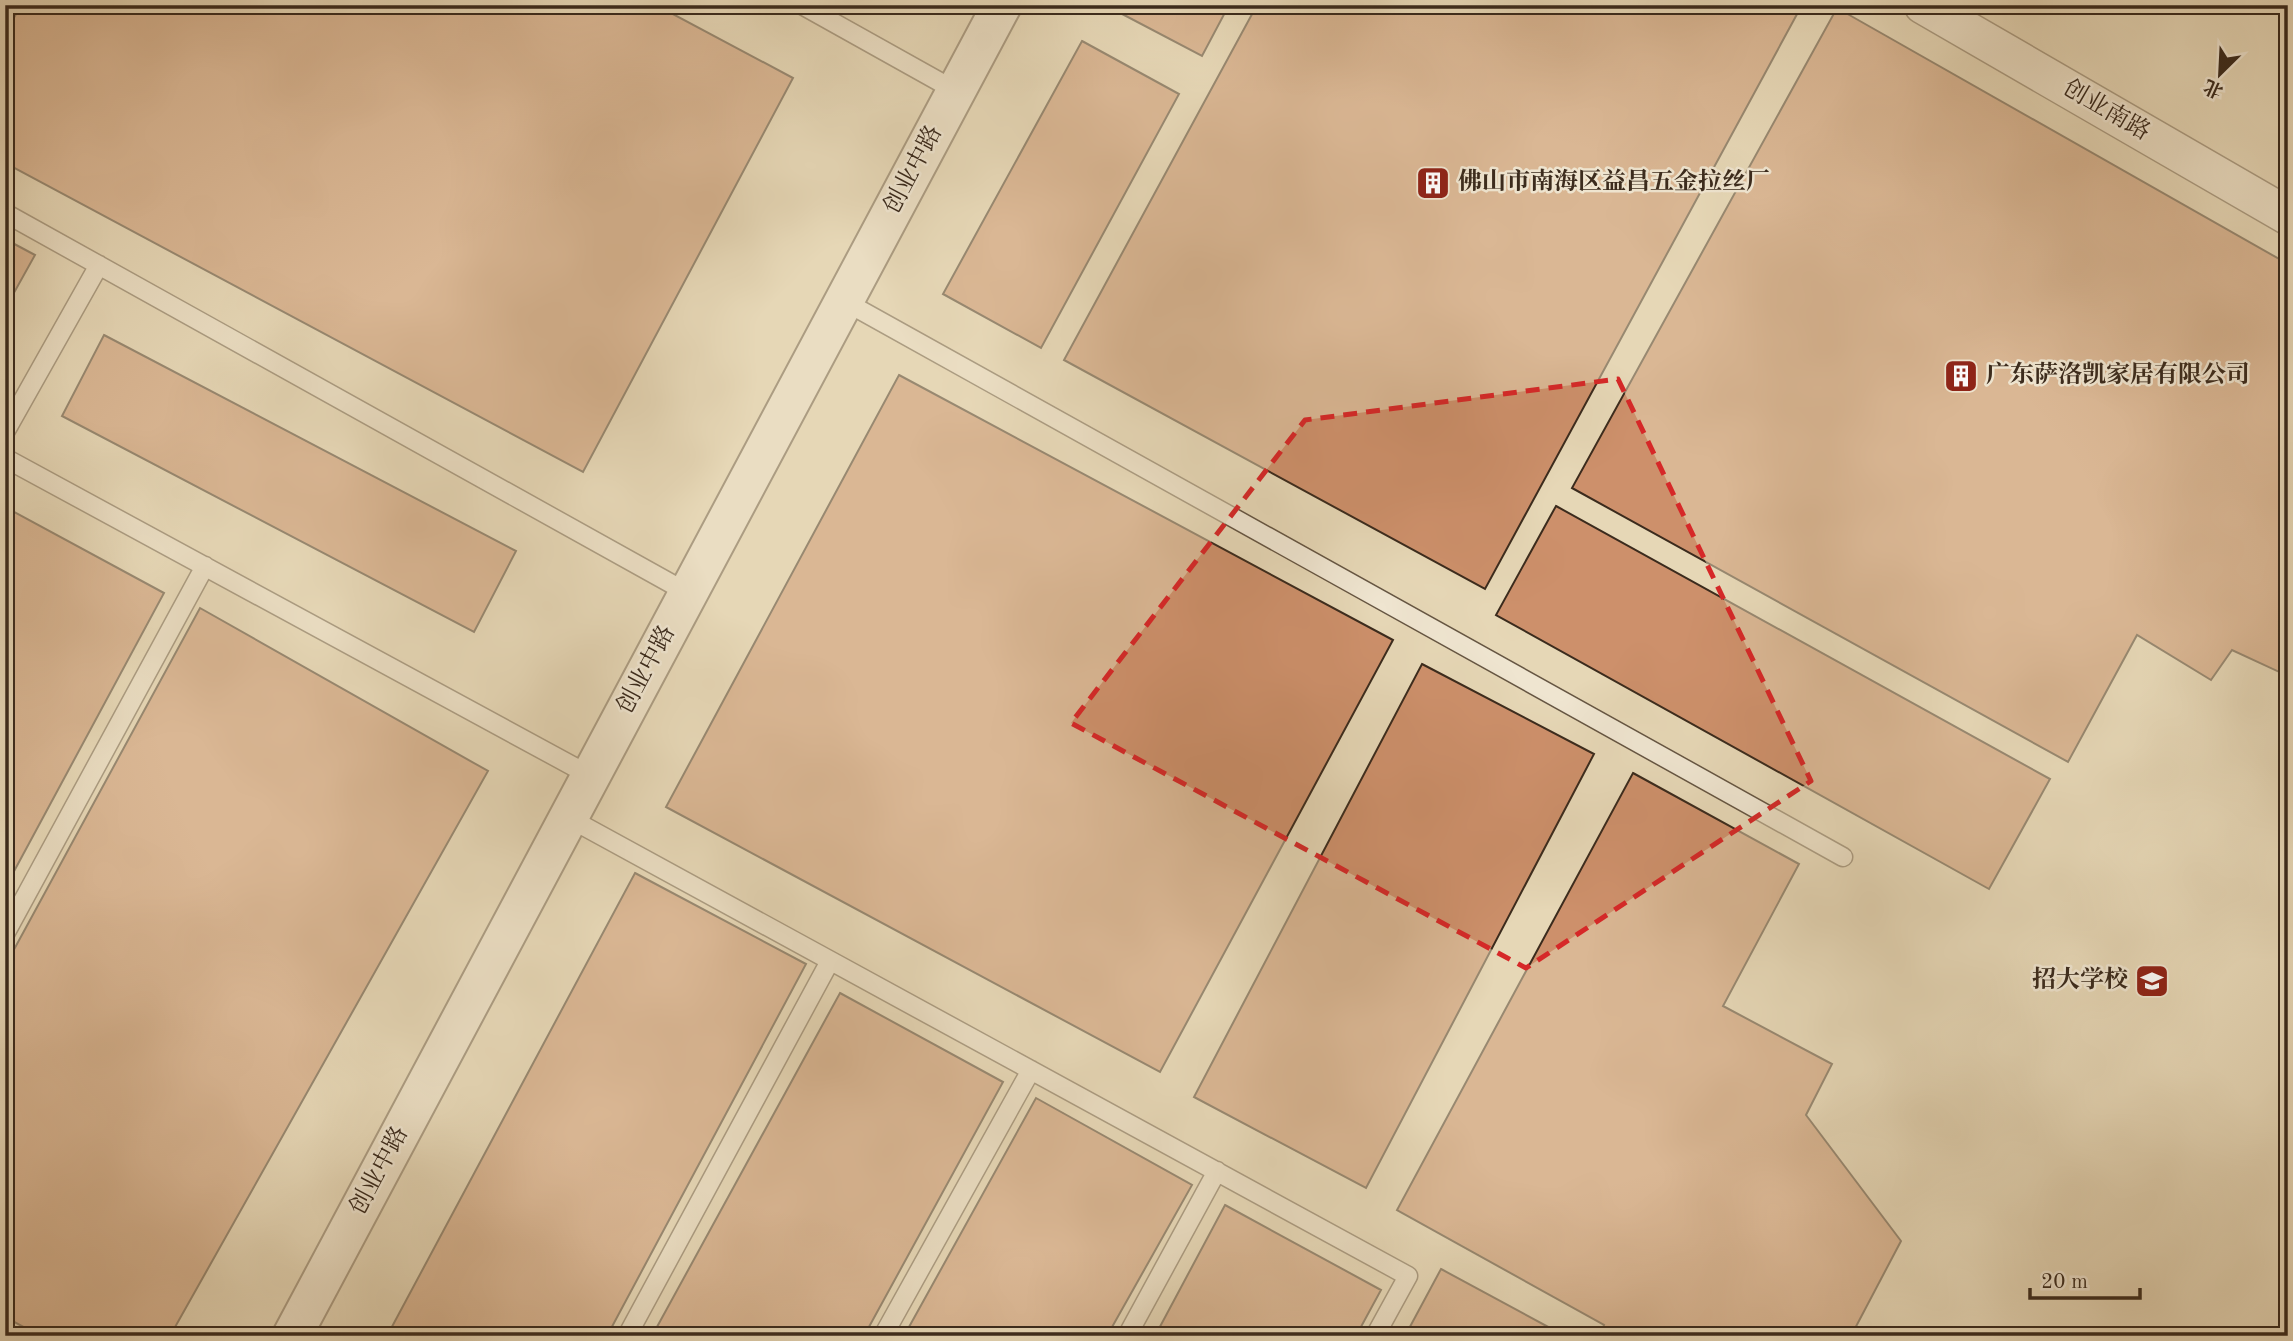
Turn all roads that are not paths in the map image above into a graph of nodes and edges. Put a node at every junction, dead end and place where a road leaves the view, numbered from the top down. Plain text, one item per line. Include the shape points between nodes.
1 (802, 5) edge
2 (1002, 5) edge
3 (1923, 5) edge
4 (956, 91) junction
5 (5, 213) edge
6 (2288, 216) edge
7 (99, 265) junction
8 (844, 301) junction
9 (5, 432) edge
10 (5, 458) edge
11 (205, 566) junction
12 (688, 593) junction
13 (591, 776) junction
14 (569, 818) junction
15 (1843, 858) dead end
16 (5, 934) edge
17 (831, 961) junction
18 (1031, 1070) junction
19 (1217, 1171) junction
20 (292, 1336) edge
21 (627, 1336) edge
22 (883, 1336) edge
23 (1127, 1336) edge
24 (1376, 1336) edge

1 - 4 lane
2 - 4 street, 创业中路
3 - 6 street, 创业南路
4 - 8 street, 创业中路
5 - 7 lane
7 - 9 lane
7 - 12 lane
8 - 12 street, 创业中路
8 - 15 lane
10 - 11 lane
11 - 13 lane
11 - 16 lane
12 - 13 street, 创业中路
13 - 14 street, 创业中路
14 - 17 lane
14 - 20 street, 创业中路
17 - 18 lane
17 - 21 lane
18 - 19 lane
18 - 22 lane
19 - 23 lane
19 - 24 lane via 1408,1276

